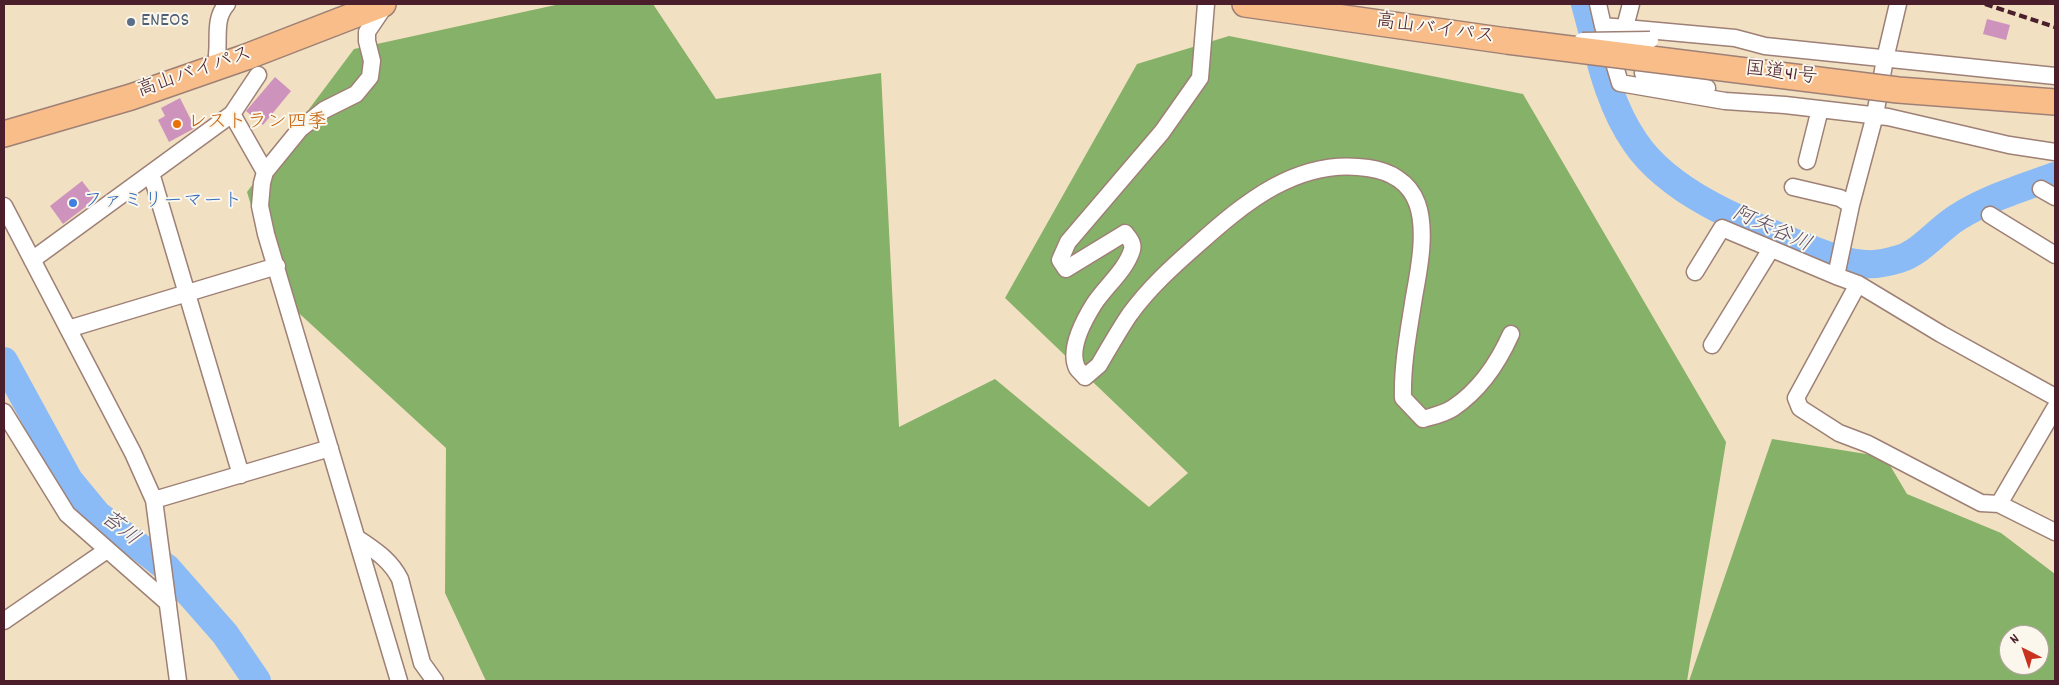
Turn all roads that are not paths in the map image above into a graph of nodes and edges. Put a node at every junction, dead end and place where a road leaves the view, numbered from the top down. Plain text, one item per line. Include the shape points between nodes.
1 (227, 4) edge
2 (384, 4) edge
3 (1206, 4) edge
4 (1245, 4) edge
5 (1598, 4) edge
6 (1631, 4) edge
7 (1898, 4) edge
8 (1603, 26) junction
9 (1625, 27) junction
10 (1507, 41) junction
11 (1765, 46) junction
12 (217, 55) junction
13 (1885, 59) junction
14 (1643, 73) joint
15 (258, 75) dead end
16 (2055, 76) edge
17 (2055, 102) edge
18 (1785, 105) junction
19 (1820, 109) junction
20 (232, 114) junction
21 (1875, 115) junction
22 (4, 117) edge
23 (4, 134) edge
24 (2055, 152) edge
25 (1807, 161) dead end
26 (266, 172) junction
27 (151, 173) junction
28 (1793, 187) dead end
29 (2041, 189) dead end
30 (2055, 197) edge
31 (1851, 205) junction
32 (4, 206) edge
33 (1990, 215) dead end
34 (1771, 249) junction
35 (2055, 255) edge
36 (32, 260) junction
37 (1838, 265) junction
38 (277, 266) junction
39 (1695, 272) dead end
40 (1858, 284) junction
41 (186, 294) junction
42 (68, 329) junction
43 (1511, 334) dead end
44 (1712, 345) dead end
45 (2055, 397) edge
46 (2055, 408) edge
47 (4, 412) edge
48 (330, 448) junction
49 (241, 475) junction
50 (154, 500) junction
51 (1999, 504) junction
52 (2055, 532) edge
53 (357, 538) junction
54 (107, 550) junction
55 (168, 603) junction
56 (4, 621) edge
57 (178, 681) edge
58 (399, 681) edge
59 (435, 681) edge

1 - 12 street via 217,26
2 - 12 highway, 高山バイパス
2 - 23 highway, 高山バイパス via 131,97
2 - 26 street via 367,32 366,41 372,61 370,78 356,94 324,110 300,129
3 - 43 street via 1200,78 1162,132 1068,242 1060,260 1066,269 1126,233 1132,241 1132,250 1094,304 1079,334 1074,352 1077,369 1085,377 1099,365 1130,313 1160,278 1234,212 1270,187 1292,178 1321,168 1349,165 1396,176 1417,203 1422,229 1419,267 1402,376 1403,398 1423,419 1453,408 1481,384
4 - 10 highway, 高山バイパス
5 - 8 street
6 - 9 street
7 - 13 street
8 - 9 street
8 - 18 street via 1620,83 1725,101
9 - 11 street via 1735,38
10 - 11 street, bridge via 1650,40 1729,48
10 - 14 highway, bridge via 1549,57
10 - 17 highway, 国道41号, bridge via 1898,90
11 - 13 street
12 - 22 highway, 高山バイパス via 142,80
13 - 16 street
13 - 21 street
14 - 18 street
15 - 20 street
18 - 19 street
19 - 21 street
19 - 25 street
20 - 26 street
20 - 27 street
21 - 24 street
21 - 31 street
26 - 38 street via 260,206
27 - 36 street
27 - 41 street
28 - 31 street via 1840,198
29 - 30 street
31 - 37 street
32 - 36 street
33 - 35 street
34 - 37 street
34 - 39 street via 1722,228
34 - 44 street
36 - 42 street
37 - 40 street
38 - 41 street
38 - 48 street
40 - 45 street
40 - 51 street via 1796,398 1800,408 1839,433 1868,444 1981,503
41 - 42 street
41 - 49 street
42 - 50 street
46 - 51 street
47 - 54 street via 67,514
48 - 49 street
48 - 53 street
49 - 50 street
50 - 55 street
51 - 52 street
53 - 58 street
53 - 59 street via 387,559 400,578 422,663
54 - 55 street
54 - 56 street
55 - 57 street

